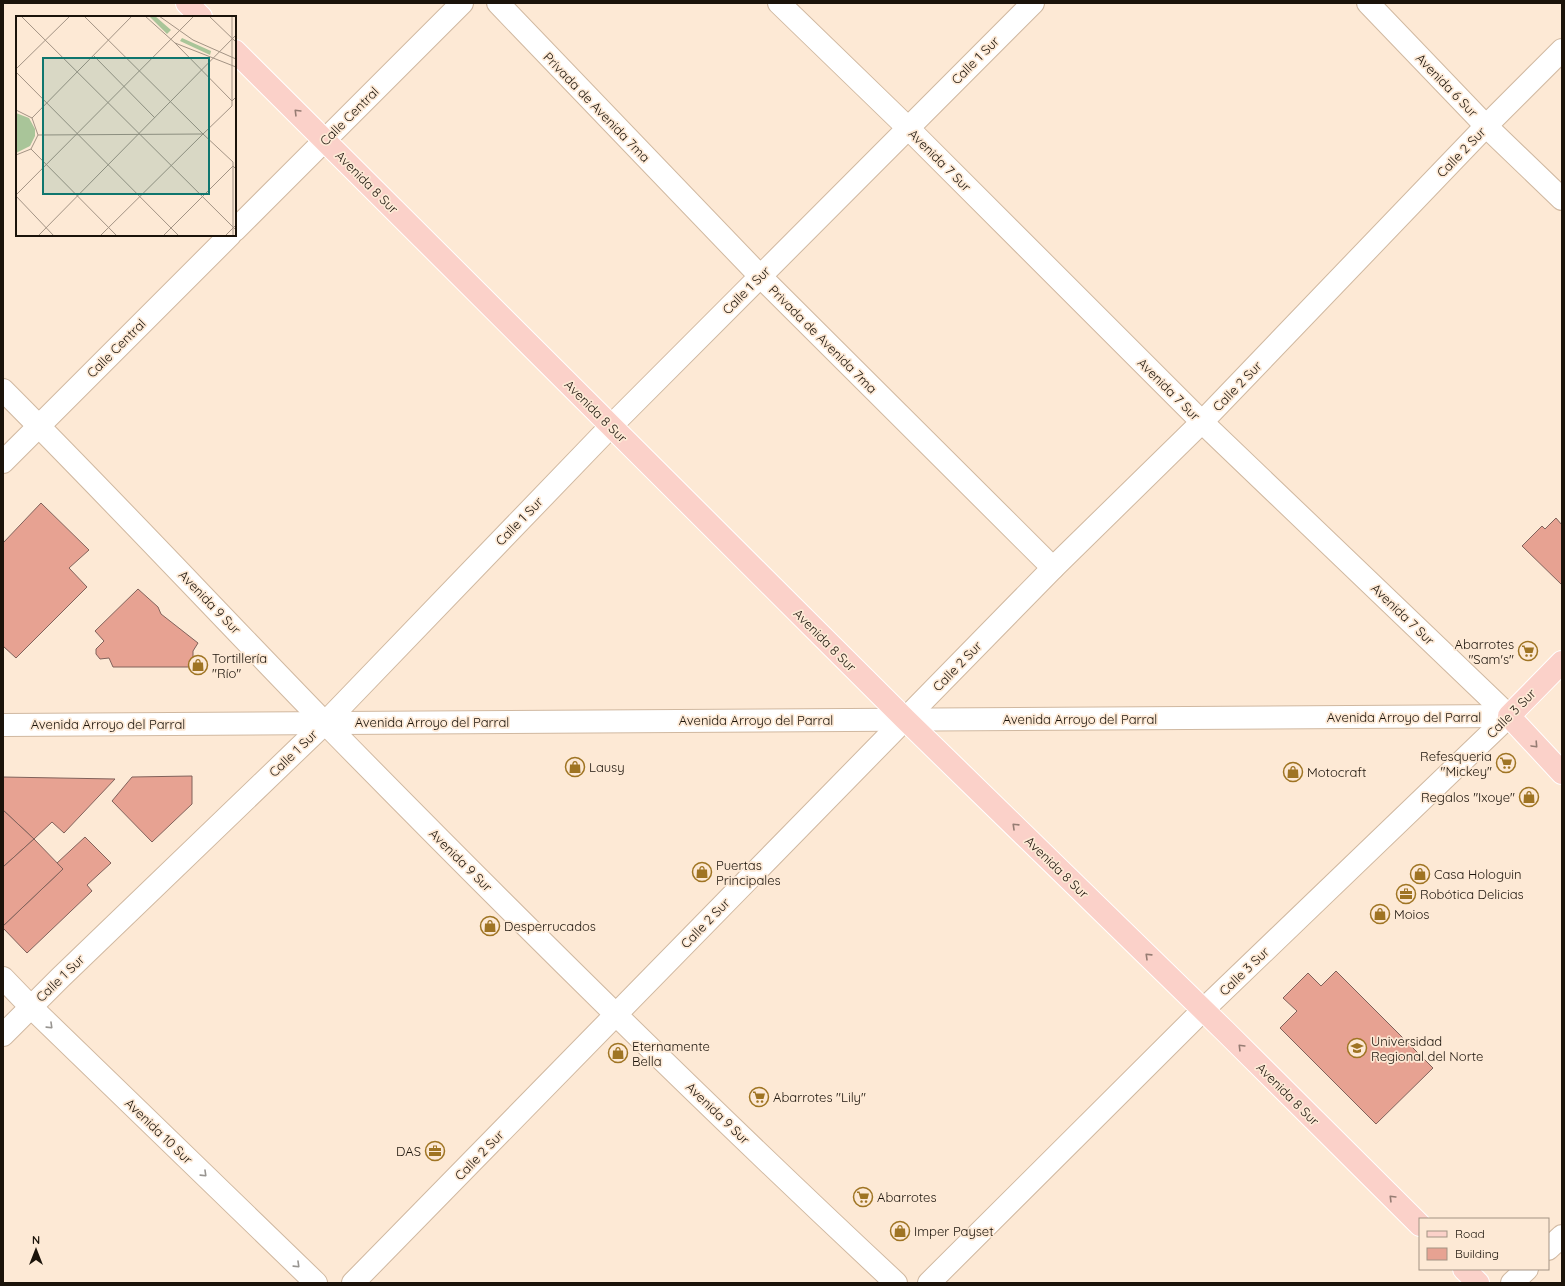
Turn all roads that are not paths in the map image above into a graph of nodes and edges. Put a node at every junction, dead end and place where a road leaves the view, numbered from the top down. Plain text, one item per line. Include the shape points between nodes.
1 (187, 3) edge
2 (462, 3) edge
3 (498, 3) edge
4 (779, 3) edge
5 (1032, 3) edge
6 (1368, 3) edge
7 (200, 16) edge
8 (1562, 50) edge
9 (236, 52) edge
10 (1486, 126) junction
11 (908, 128) junction
12 (325, 140) junction
13 (1562, 199) edge
14 (236, 229) edge
15 (229, 236) edge
16 (760, 276) junction
17 (3, 390) edge
18 (1202, 422) junction
19 (39, 425) junction
20 (611, 426) junction
21 (3, 462) edge
22 (1053, 568) junction
23 (1562, 662) edge
24 (1508, 716) junction
25 (905, 720) junction
26 (325, 723) junction
27 (3, 725) edge
28 (1562, 773) edge
29 (3, 978) edge
30 (31, 1007) junction
31 (1203, 1010) junction
32 (616, 1014) junction
33 (3, 1035) edge
34 (1419, 1224) edge
35 (1562, 1236) edge
36 (1549, 1248) edge
37 (1465, 1270) edge
38 (1526, 1270) edge
39 (316, 1283) edge
40 (353, 1283) edge
41 (896, 1283) edge
42 (929, 1283) edge
43 (1478, 1283) edge
44 (1512, 1283) edge

1 - 7 main road
2 - 12 street, Calle Central
3 - 16 street, Privada de Avenida 7ma
4 - 11 street, Avenida 7 Sur
5 - 11 street, Calle 1 Sur
6 - 10 street, Avenida 6 Sur
8 - 10 street, Calle 2 Sur
12 -> 9 main road, Avenida 8 Sur
10 - 13 street, Avenida 6 Sur
10 - 18 street, Calle 2 Sur
11 - 16 street, Calle 1 Sur
11 - 18 street, Avenida 7 Sur
12 - 14 street, Calle Central
12 - 20 main road, Avenida 8 Sur
15 - 19 street, Calle Central
16 - 20 street, Calle 1 Sur
16 - 22 street, Privada de Avenida 7ma
17 - 19 street, Avenida 9 Sur
18 - 22 street, Calle 2 Sur
18 - 24 street, Avenida 7 Sur
19 - 21 street, Calle Central
19 - 26 street, Avenida 9 Sur
20 - 25 main road, Avenida 8 Sur
20 - 26 street, Calle 1 Sur
22 - 25 street, Calle 2 Sur
23 - 24 main road, Calle 3 Sur
24 - 25 street, Avenida Arroyo del Parral
24 -> 28 main road, Avenida 7 Sur
24 - 31 street, Calle 3 Sur
25 - 26 street, Avenida Arroyo del Parral
31 -> 25 main road, Avenida 8 Sur
25 - 32 street, Calle 2 Sur
26 - 27 street, Avenida Arroyo del Parral
26 - 30 street, Calle 1 Sur
26 - 32 street, Avenida 9 Sur
29 - 30 street, Avenida 10 Sur
30 - 33 street, Calle 1 Sur
30 -> 39 street, Avenida 10 Sur
34 -> 31 main road, Avenida 8 Sur
31 - 42 street, Calle 3 Sur
32 - 40 street, Calle 2 Sur
32 - 41 street, Avenida 9 Sur
35 - 36 street
37 - 43 main road
38 - 44 street

